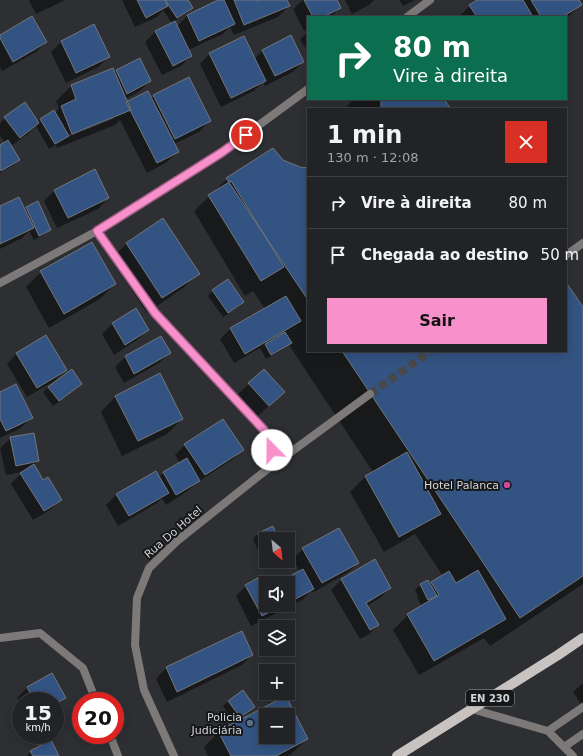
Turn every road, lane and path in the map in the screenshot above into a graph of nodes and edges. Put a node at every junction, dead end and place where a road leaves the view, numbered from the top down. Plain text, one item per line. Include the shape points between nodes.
1 (430, 0) edge
2 (408, 16) edge
3 (307, 90) edge
4 (97, 231) junction
5 (583, 243) edge
6 (567, 254) edge
7 (0, 283) edge
8 (370, 394) tunnel mouth
9 (266, 471) junction
10 (0, 638) edge
11 (583, 638) edge
12 (92, 692) edge
13 (583, 707) edge
14 (472, 709) junction
15 (548, 731) junction
16 (583, 734) edge
17 (113, 744) edge
18 (564, 747) junction
19 (118, 756) edge
20 (174, 756) edge
21 (397, 756) edge
22 (573, 756) edge

1 - 2 street
3 - 4 street via 221,153
4 - 7 street
4 - 9 street via 155,313 264,430 272,450
5 - 6 street
8 - 9 street, Rua Do Hotel
9 - 20 street, Rua Do Hotel via 171,546 149,568 137,598 135,645 144,690
10 - 12 street via 40,633 83,668
11 - 14 main road, EN 230
13 - 15 street
14 - 15 street
14 - 21 main road, EN 230
15 - 18 street
16 - 18 street
17 - 19 street
18 - 22 street

